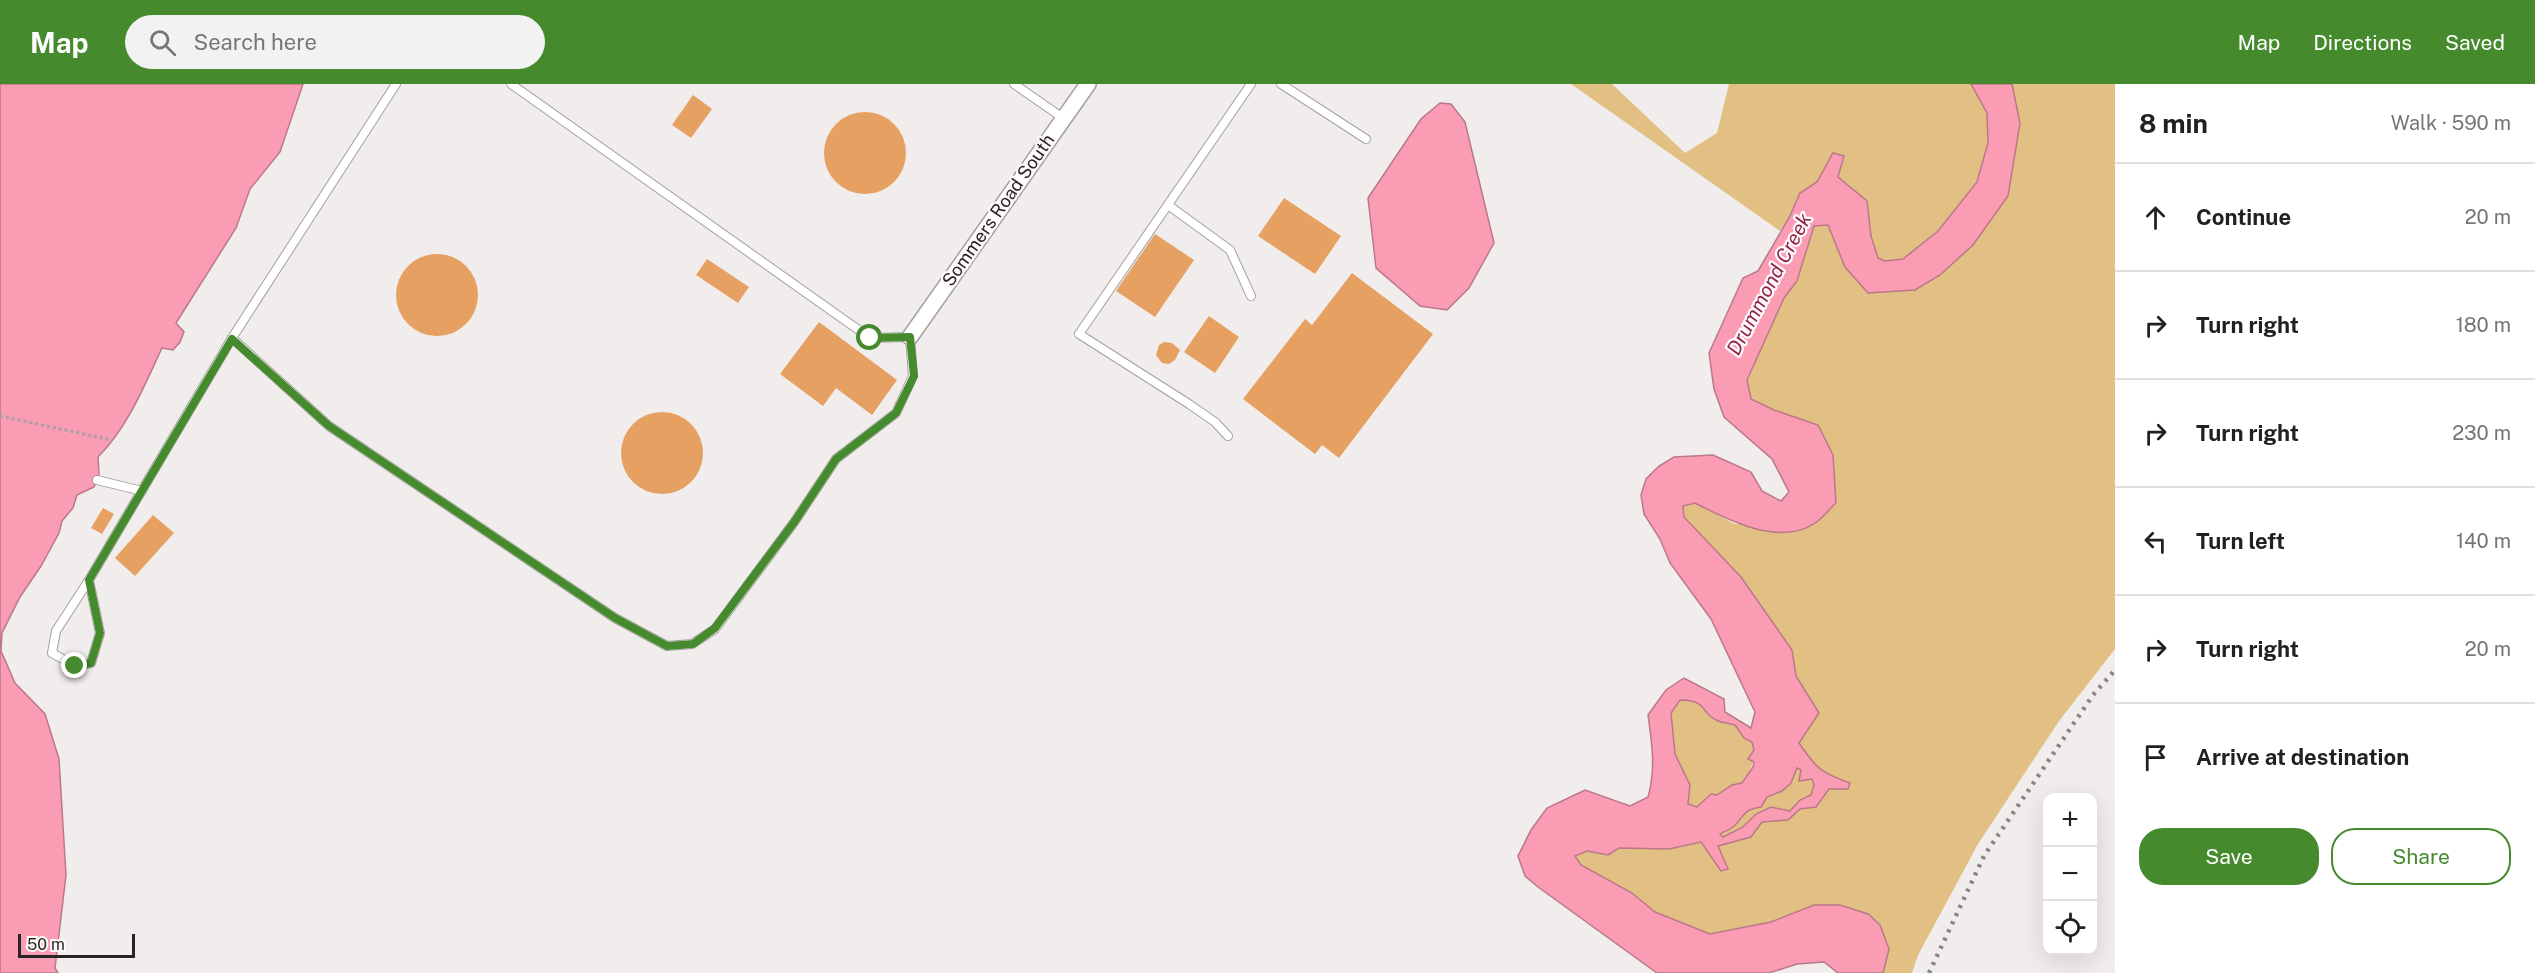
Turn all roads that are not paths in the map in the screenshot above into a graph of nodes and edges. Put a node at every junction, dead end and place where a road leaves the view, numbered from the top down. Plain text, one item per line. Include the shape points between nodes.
1 (396, 84) edge
2 (511, 84) edge
3 (1014, 84) edge
4 (1088, 84) edge
5 (1251, 84) edge
6 (1281, 84) edge
7 (1063, 118) junction
8 (1366, 139) dead end
9 (1168, 205) junction
10 (1251, 296) dead end
11 (910, 337) junction
12 (232, 339) junction
13 (1228, 436) dead end
14 (97, 480) dead end
15 (142, 491) junction
16 (89, 580) junction

1 - 12 lane
2 - 11 lane via 870,338
3 - 7 lane
4 - 7 street, Sommers Road South
5 - 9 lane
6 - 8 lane
7 - 11 street, Sommers Road South
9 - 10 lane via 1230,250
9 - 13 lane via 1079,334 1189,404
11 - 12 lane via 914,376 896,413 836,459 715,628 693,644 667,646 615,618 329,426
12 - 15 lane
14 - 15 lane
15 - 16 lane
16 - 16 lane via 56,631 52,653 75,666 91,663 100,633

